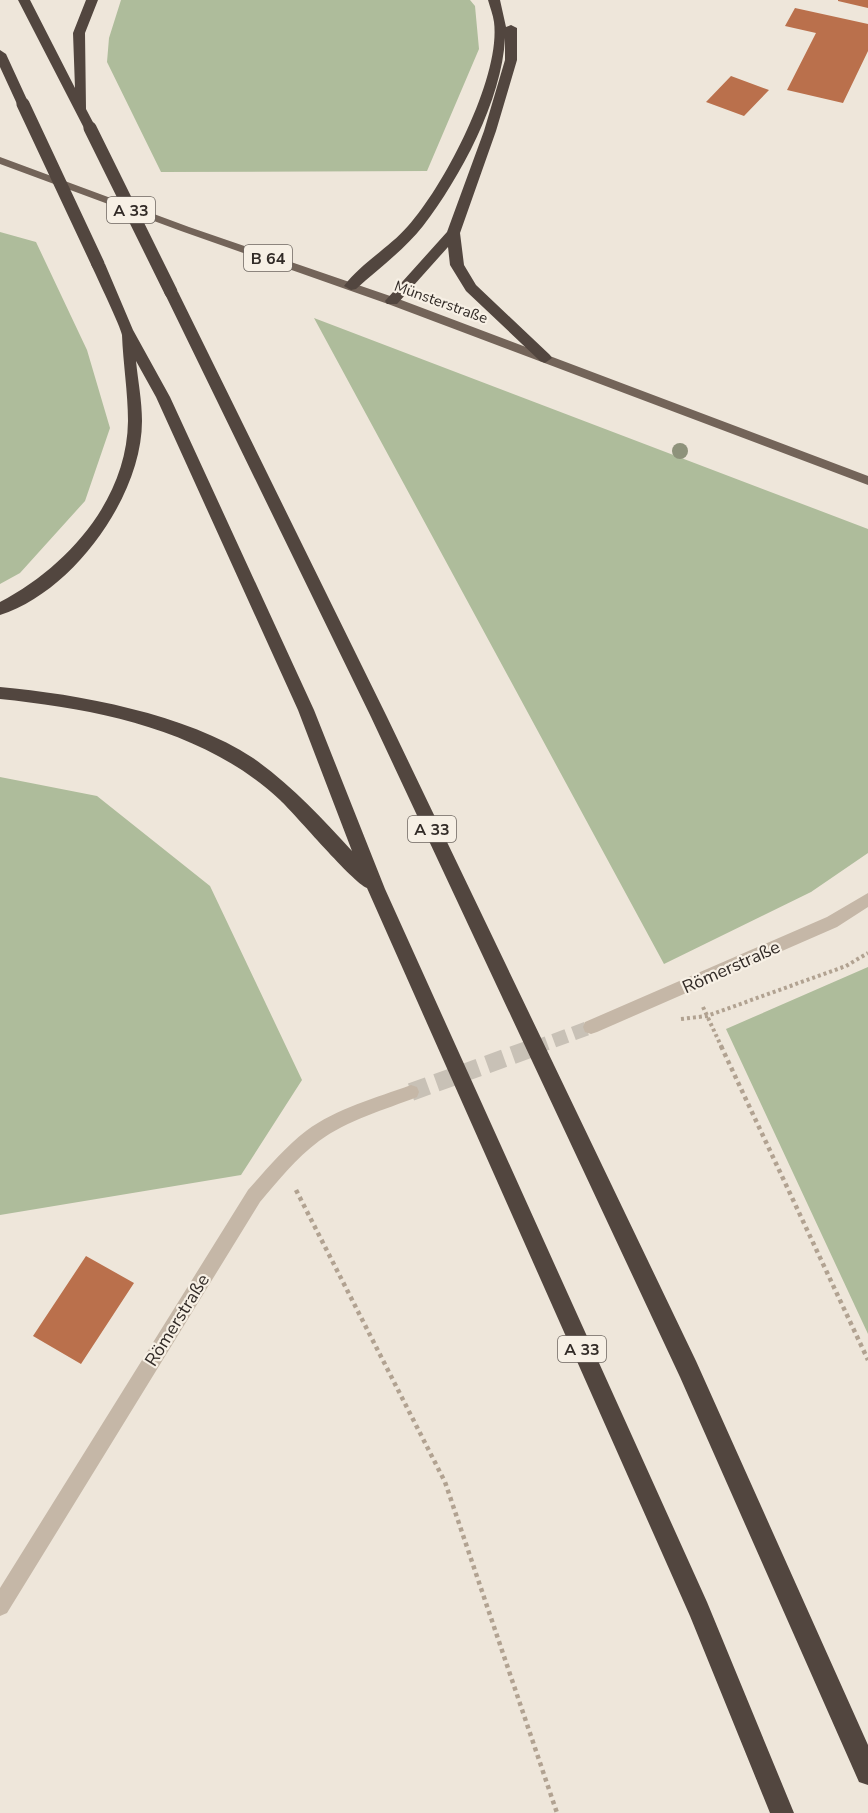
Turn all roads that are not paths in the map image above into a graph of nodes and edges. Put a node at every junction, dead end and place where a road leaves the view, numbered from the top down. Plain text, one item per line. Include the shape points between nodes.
1 (24, 0) edge
2 (92, 0) edge
3 (494, 0) edge
4 (506, 0) edge
5 (0, 54) edge
6 (82, 114) junction
7 (0, 160) edge
8 (453, 233) junction
9 (351, 286) junction
10 (392, 301) junction
11 (126, 330) junction
12 (545, 358) junction
13 (868, 482) edge
14 (0, 609) edge
15 (0, 693) edge
16 (376, 889) junction
17 (868, 899) edge
18 (591, 1028) tunnel mouth
19 (411, 1092) tunnel mouth
20 (0, 1606) edge
21 (868, 1773) edge
22 (782, 1813) edge

1 - 6 highway, A 33
2 - 6 highway via 79,33
3 - 9 highway via 501,34 498,58 475,128 433,204 416,226
4 - 8 highway via 510,8 511,60
5 - 11 highway, A 33, bridge
6 - 21 highway, A 33, bridge via 379,717 688,1369
7 - 9 main road, Münsterstraße / B 64
8 - 10 highway
8 - 12 highway via 457,265 471,288
9 - 10 main road, Münsterstraße
10 - 12 main road, Münsterstraße
11 - 14 highway via 135,422 125,477 106,515 80,550 36,590
11 - 16 highway, A 33 via 163,396 306,710
12 - 13 main road, Münsterstraße
15 - 16 highway via 129,714 195,737 247,762 294,802
16 - 22 highway, A 33 via 699,1610
17 - 18 street, Römerstraße via 821,926
19 - 20 street, Römerstraße via 314,1135 254,1196

